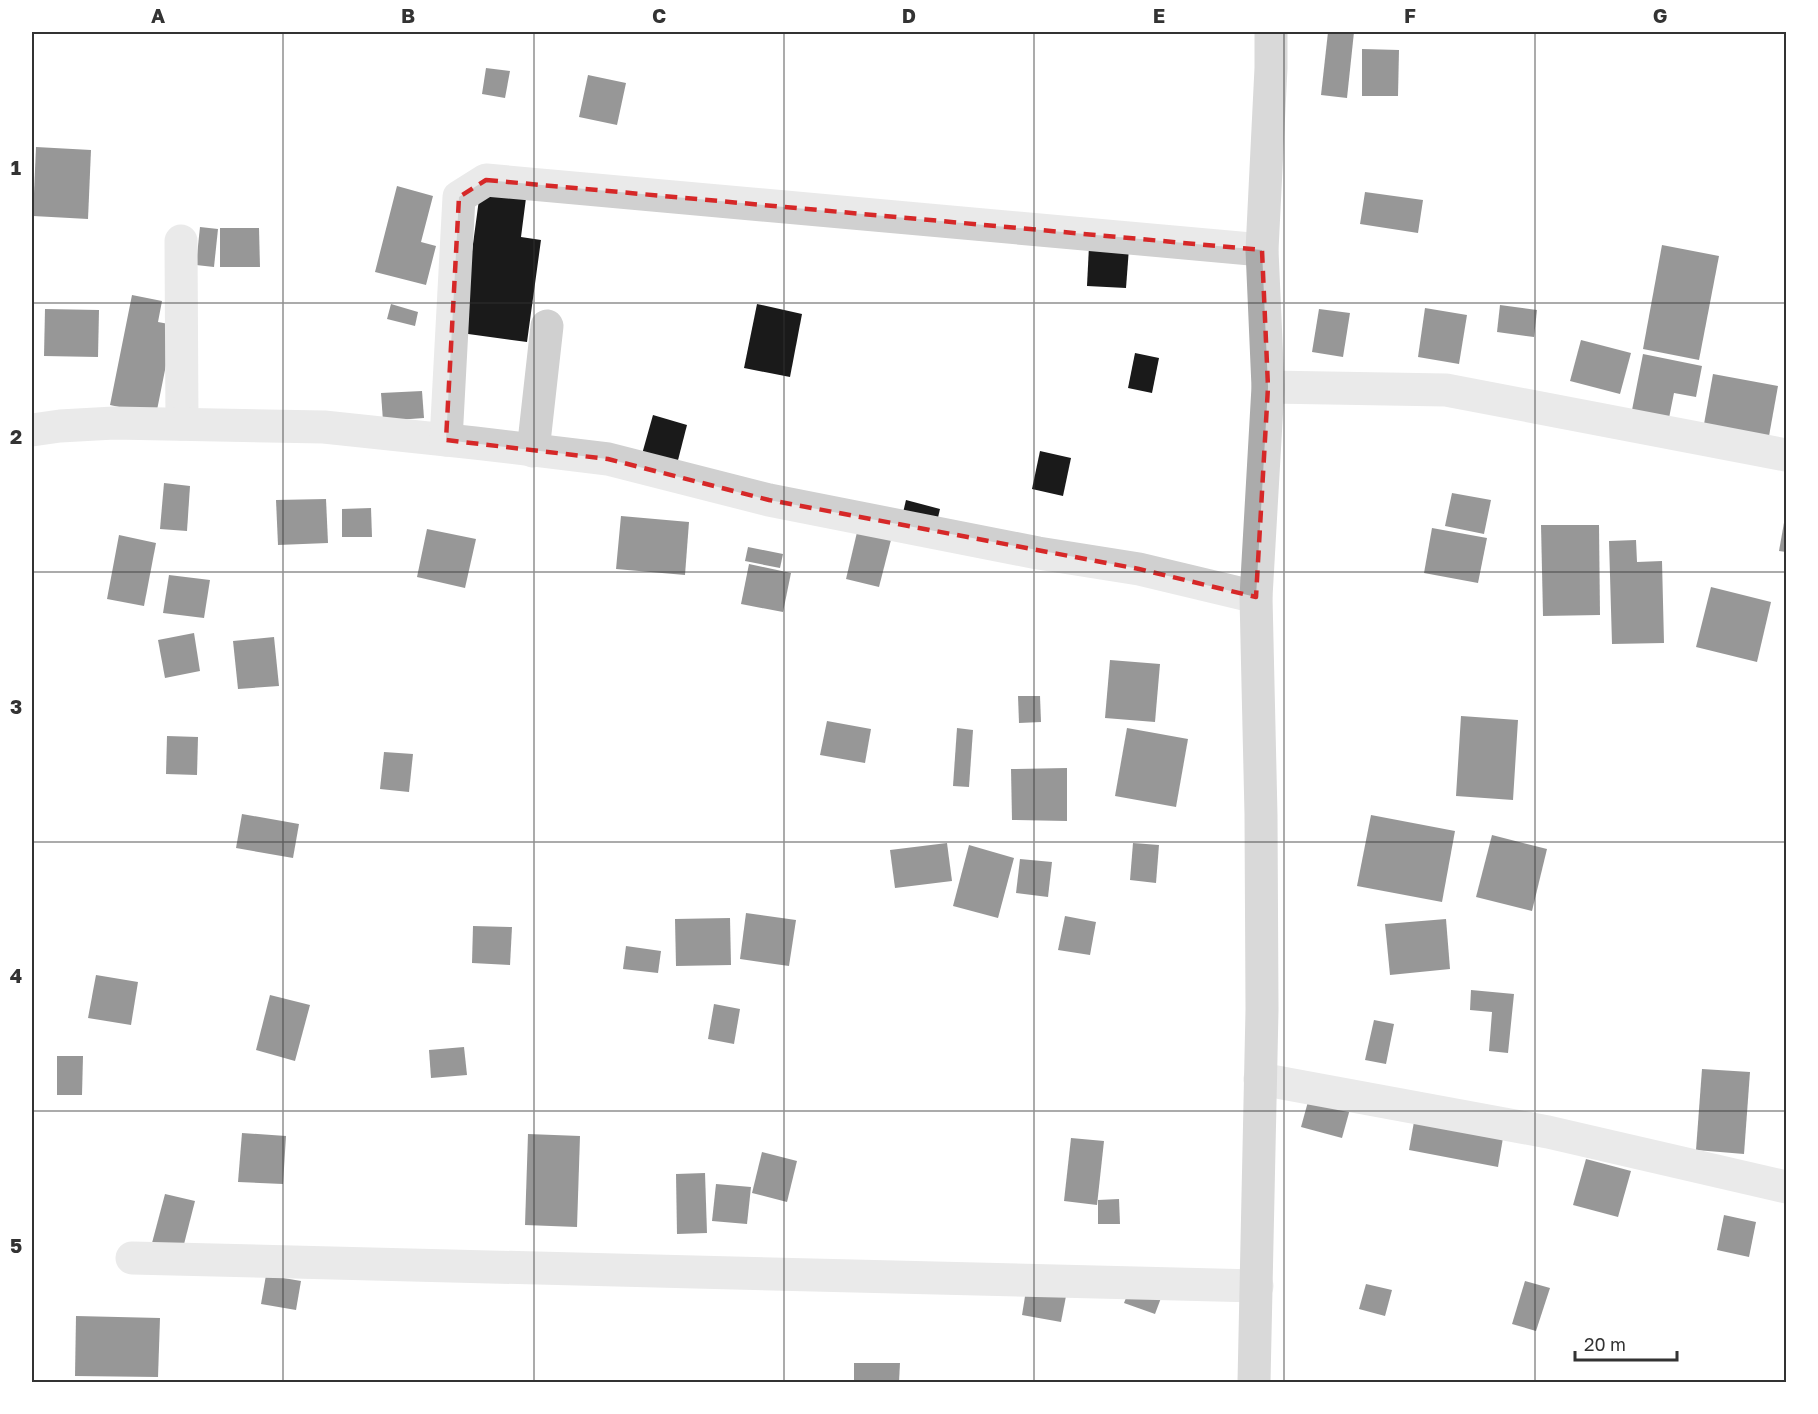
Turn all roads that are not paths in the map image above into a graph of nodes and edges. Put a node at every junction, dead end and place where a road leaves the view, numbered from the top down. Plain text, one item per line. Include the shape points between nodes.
1 (1270, 32) edge
2 (181, 241) dead end
3 (1262, 250) junction
4 (547, 326) dead end
5 (1268, 387) junction
6 (182, 424) junction
7 (32, 430) edge
8 (446, 440) junction
9 (533, 451) junction
10 (1786, 455) edge
11 (1256, 597) junction
12 (1260, 1079) junction
13 (1786, 1187) edge
14 (132, 1258) dead end
15 (1257, 1286) junction
16 (1254, 1383) edge

1 - 3 main road
2 - 6 street
3 - 5 main road
3 - 8 street via 486,180 459,197
4 - 9 street
5 - 10 street via 1446,390
5 - 11 main road
6 - 7 street
6 - 8 street via 324,427
8 - 9 street
9 - 11 street via 608,459 769,500 1139,569
11 - 12 main road via 1261,815
12 - 13 street via 1548,1132
12 - 15 main road
14 - 15 street
15 - 16 main road

